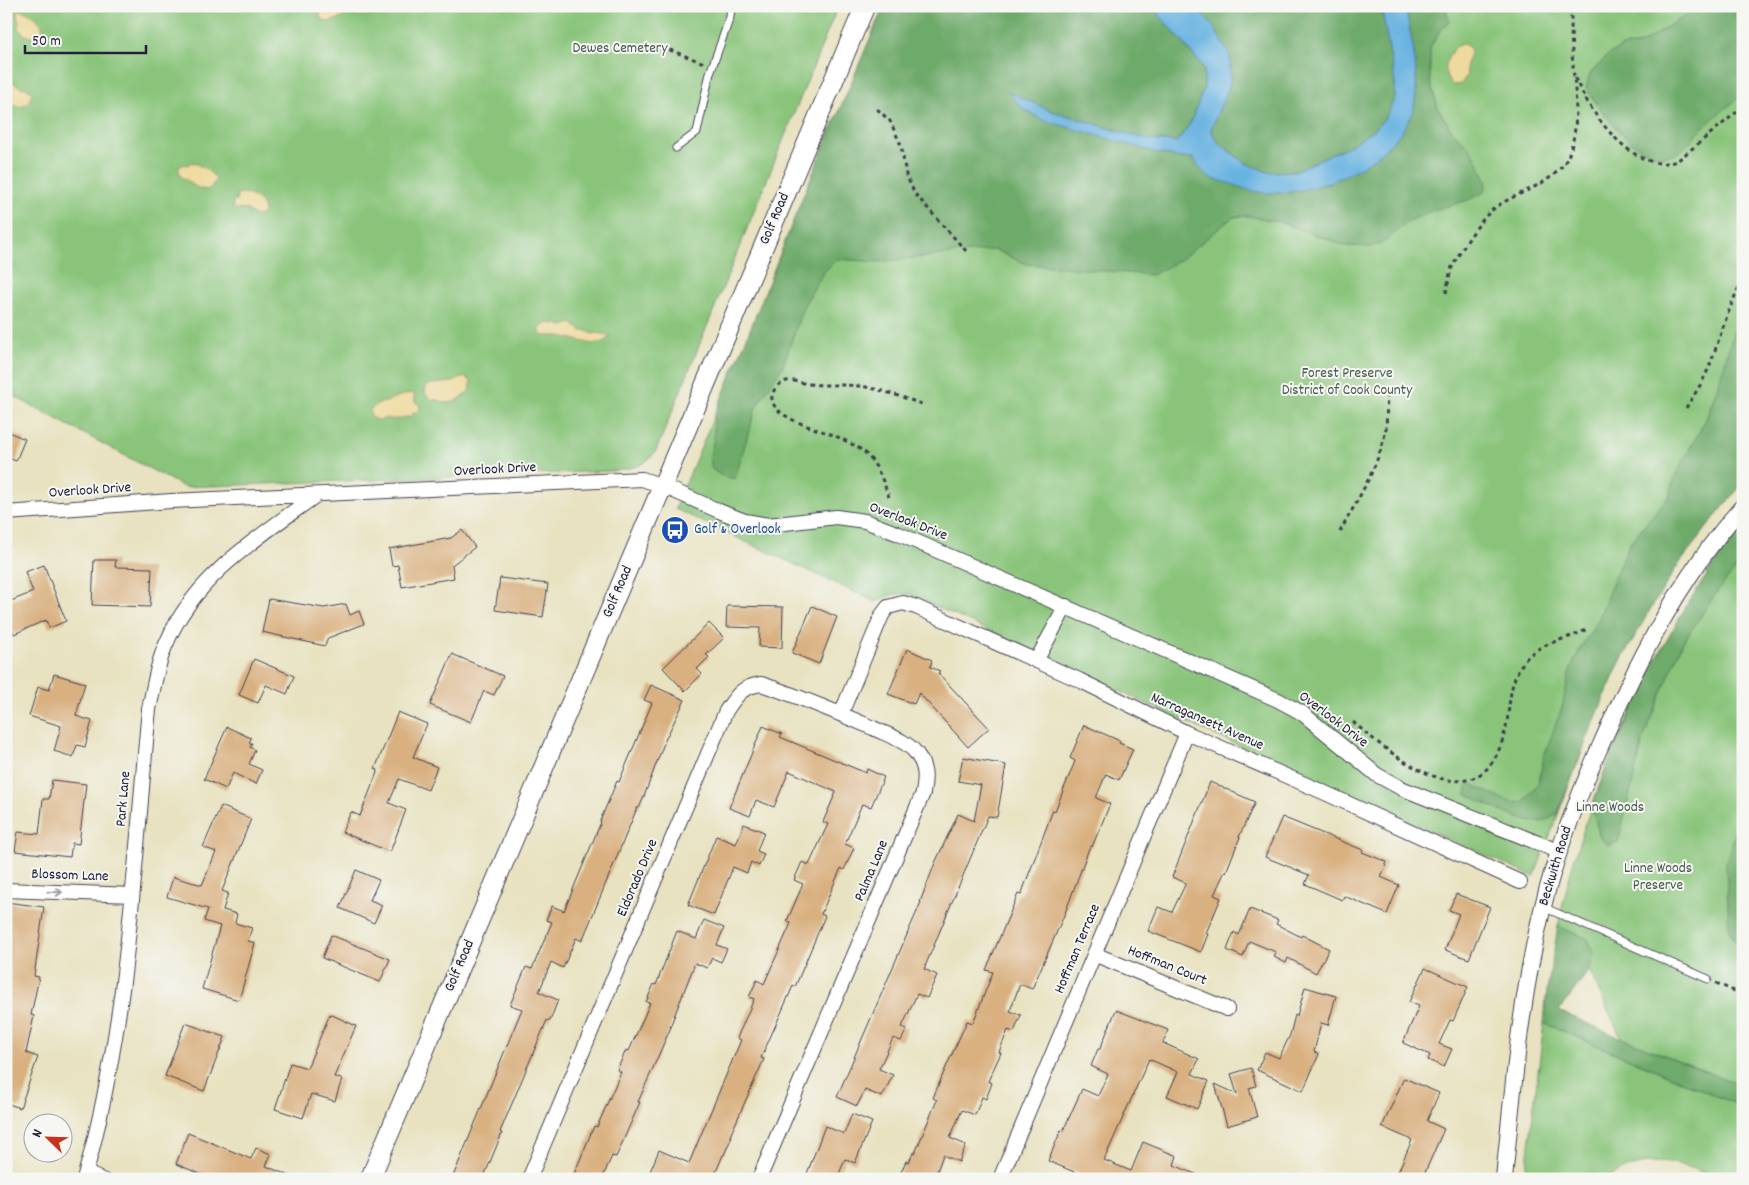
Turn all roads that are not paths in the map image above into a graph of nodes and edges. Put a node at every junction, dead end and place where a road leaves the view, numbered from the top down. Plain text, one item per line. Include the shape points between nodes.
1 (731, 6) edge
2 (865, 6) edge
3 (676, 148) dead end
4 (663, 486) junction
5 (315, 496) junction
6 (1743, 506) edge
7 (6, 513) edge
8 (1066, 606) junction
9 (1036, 661) junction
10 (841, 714) junction
11 (1187, 733) junction
12 (1558, 851) junction
13 (1520, 882) dead end
14 (6, 890) edge
15 (132, 895) junction
16 (1543, 907) junction
17 (1094, 954) junction
18 (1708, 980) road end
19 (1227, 1008) dead end
20 (85, 1174) edge
21 (108, 1179) edge
22 (370, 1179) edge
23 (529, 1179) edge
24 (759, 1179) edge
25 (1000, 1179) edge
26 (1504, 1179) edge

1 - 3 lane via 712,66 697,132
2 - 4 main road, Golf Road
4 - 5 street, Overlook Drive via 642,479
4 - 8 street, Overlook Drive via 719,511 768,526 836,517 865,521
4 - 22 main road, Golf Road
5 - 7 street, Overlook Drive via 171,501
5 - 15 street, Park Lane via 216,571 194,596 166,642 149,709
6 - 12 street, Beckwith Road via 1700,561 1643,653 1611,720
8 - 9 street
8 - 12 street, Overlook Drive via 1302,713 1377,775 1401,788
9 - 10 street, Narragansett Avenue via 916,607 903,603 894,605 882,615
9 - 11 street, Narragansett Avenue
10 - 23 street, Eldorado Drive via 761,684 748,686 726,711
10 - 24 street, Palma Lane via 903,742 915,751 926,776 923,793
11 - 13 street, Narragansett Avenue
11 - 17 street, Hoffman Terrace
12 - 16 street, Beckwith Road
14 -> 15 street, Blossom Lane
15 - 20 street, Park Lane via 116,1028
16 - 18 lane
16 - 26 street, Beckwith Road via 1527,984
17 - 19 street, Hoffman Court
17 - 25 street, Hoffman Terrace
20 - 21 lane, Park Lane

